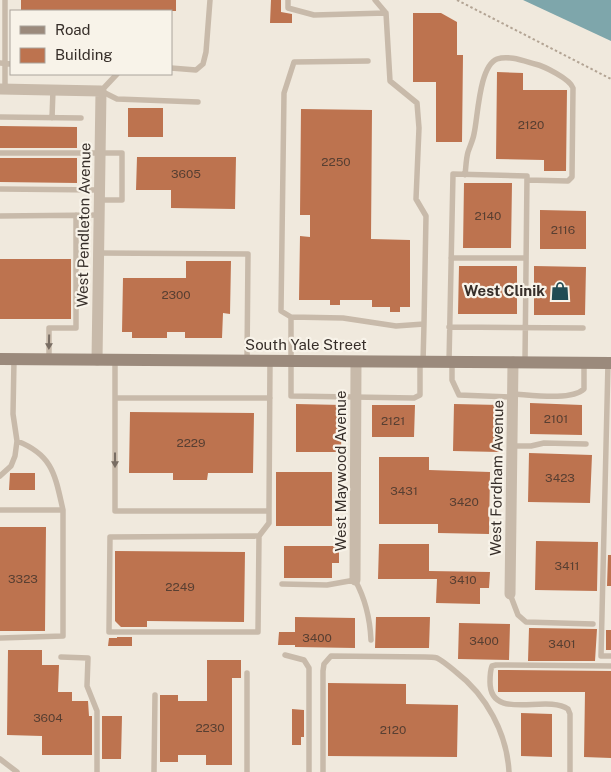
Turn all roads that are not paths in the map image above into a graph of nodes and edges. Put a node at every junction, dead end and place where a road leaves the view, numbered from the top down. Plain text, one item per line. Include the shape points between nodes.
1 (6, 0) edge
2 (210, 0) edge
3 (288, 0) edge
4 (375, 0) edge
5 (386, 13) junction
6 (368, 61) dead end
7 (5, 64) edge
8 (172, 68) edge
9 (116, 75) edge
10 (2, 89) edge
11 (53, 90) junction
12 (100, 91) junction
13 (198, 102) dead end
14 (0, 117) edge
15 (52, 118) junction
16 (80, 118) dead end
17 (0, 153) edge
18 (100, 153) junction
19 (465, 174) junction
20 (527, 180) junction
21 (0, 189) edge
22 (100, 195) junction
23 (76, 215) junction
24 (99, 215) junction
25 (0, 216) edge
26 (99, 253) junction
27 (451, 258) junction
28 (526, 258) junction
29 (291, 317) junction
30 (424, 324) junction
31 (449, 327) junction
32 (526, 328) junction
33 (583, 328) dead end
34 (0, 359) edge
35 (14, 360) junction
36 (49, 360) junction
37 (97, 360) junction
38 (115, 360) junction
39 (247, 361) junction
40 (270, 361) junction
41 (290, 361) junction
42 (356, 362) junction
43 (421, 362) junction
44 (450, 362) junction
45 (519, 362) junction
46 (584, 363) junction
47 (609, 363) edge
48 (357, 396) junction
49 (513, 396) junction
50 (609, 396) edge
51 (115, 398) junction
52 (270, 398) junction
53 (16, 441) junction
54 (586, 444) dead end
55 (512, 446) junction
56 (609, 446) edge
57 (0, 476) edge
58 (608, 489) edge
59 (608, 507) edge
60 (0, 510) edge
61 (63, 510) junction
62 (269, 511) junction
63 (259, 536) junction
64 (604, 547) junction
65 (611, 547) edge
66 (355, 580) junction
67 (282, 584) dead end
68 (510, 594) joint
69 (602, 601) junction
70 (611, 601) edge
71 (594, 624) dead end
72 (0, 638) edge
73 (371, 640) dead end
74 (285, 655) dead end
75 (61, 656) dead end
76 (611, 656) edge
77 (611, 666) edge
78 (247, 673) dead end
79 (155, 695) dead end
80 (0, 759) edge
81 (17, 772) edge
82 (97, 772) edge
83 (154, 772) edge
84 (247, 772) edge
85 (309, 772) edge
86 (323, 772) edge
87 (509, 772) edge
88 (570, 772) edge

1 - 7 lane
2 - 8 lane via 203,64 196,70
3 - 5 lane via 288,8 314,15
4 - 5 lane
5 - 30 lane via 390,80 417,103 416,198 426,216
6 - 29 lane via 294,62 284,93 281,311
7 - 10 lane
9 - 12 lane
10 - 11 street
11 - 12 street
11 - 15 lane
12 - 13 lane via 117,99
12 - 18 street, West Pendleton Avenue
14 - 15 lane
15 - 16 lane
17 - 18 lane
18 - 22 street, West Pendleton Avenue
18 - 22 lane via 122,154 122,200
19 - 20 lane via 527,176
19 - 20 lane via 484,76 492,62 498,58 511,58 539,64 570,82 573,88 572,177 568,181
19 - 27 lane via 453,174
20 - 28 lane
21 - 22 lane
22 - 24 street, West Pendleton Avenue
23 - 24 lane
23 - 25 lane
23 -> 36 lane via 76,328 49,328
24 - 26 street, West Pendleton Avenue
26 - 37 street, West Pendleton Avenue
26 - 39 lane via 248,254
27 - 28 lane
27 - 31 lane
28 - 32 lane
29 - 30 lane via 343,318 396,326
29 - 41 lane
30 - 43 lane
31 - 32 lane
31 - 44 lane
32 - 33 lane
32 - 45 lane
34 - 35 street, South Yale Street
35 - 36 street, South Yale Street
35 - 53 lane
36 - 37 street, South Yale Street
37 - 38 street, South Yale Street
38 - 39 street, South Yale Street
38 - 51 lane
39 - 40 street, South Yale Street
40 - 41 street, South Yale Street
40 - 52 lane
41 - 42 street, South Yale Street
41 - 48 lane via 291,396
42 - 43 street, South Yale Street
42 - 48 street, West Maywood Avenue
43 - 44 street, South Yale Street
43 - 48 lane via 420,395 414,398
44 - 45 street, South Yale Street
44 - 49 lane via 452,380 459,395
45 - 46 street, South Yale Street
45 - 49 street, West Fordham Avenue
46 - 47 street, South Yale Street
46 - 49 lane via 584,390 580,393
47 - 50 lane
48 - 66 street, West Maywood Avenue
49 - 55 street, West Fordham Avenue
50 - 56 lane
51 - 52 lane
51 -> 62 lane via 115,511
52 - 62 lane
53 - 57 lane via 11,466
53 - 61 lane via 43,456 55,474
54 - 55 lane
55 - 68 street, West Fordham Avenue
56 - 58 lane
58 - 59 lane
59 - 64 lane
60 - 61 lane
61 - 72 lane via 63,636
62 - 63 lane via 269,523
63 - 63 lane via 258,632 109,632 110,537
64 - 65 lane
64 - 69 lane
66 - 67 lane via 327,585
66 - 73 lane via 365,599
68 - 71 lane via 518,615 526,622
69 - 70 lane
69 - 76 lane via 601,656
74 - 85 lane via 304,660 309,668
75 - 82 lane via 88,658 87,686 97,711
77 - 88 lane via 492,666 490,690 502,704 558,705 568,709
78 - 84 lane
79 - 83 lane
80 - 81 lane
86 - 87 lane via 324,664 331,656 340,656 437,658 449,666 469,682 488,708 502,734

